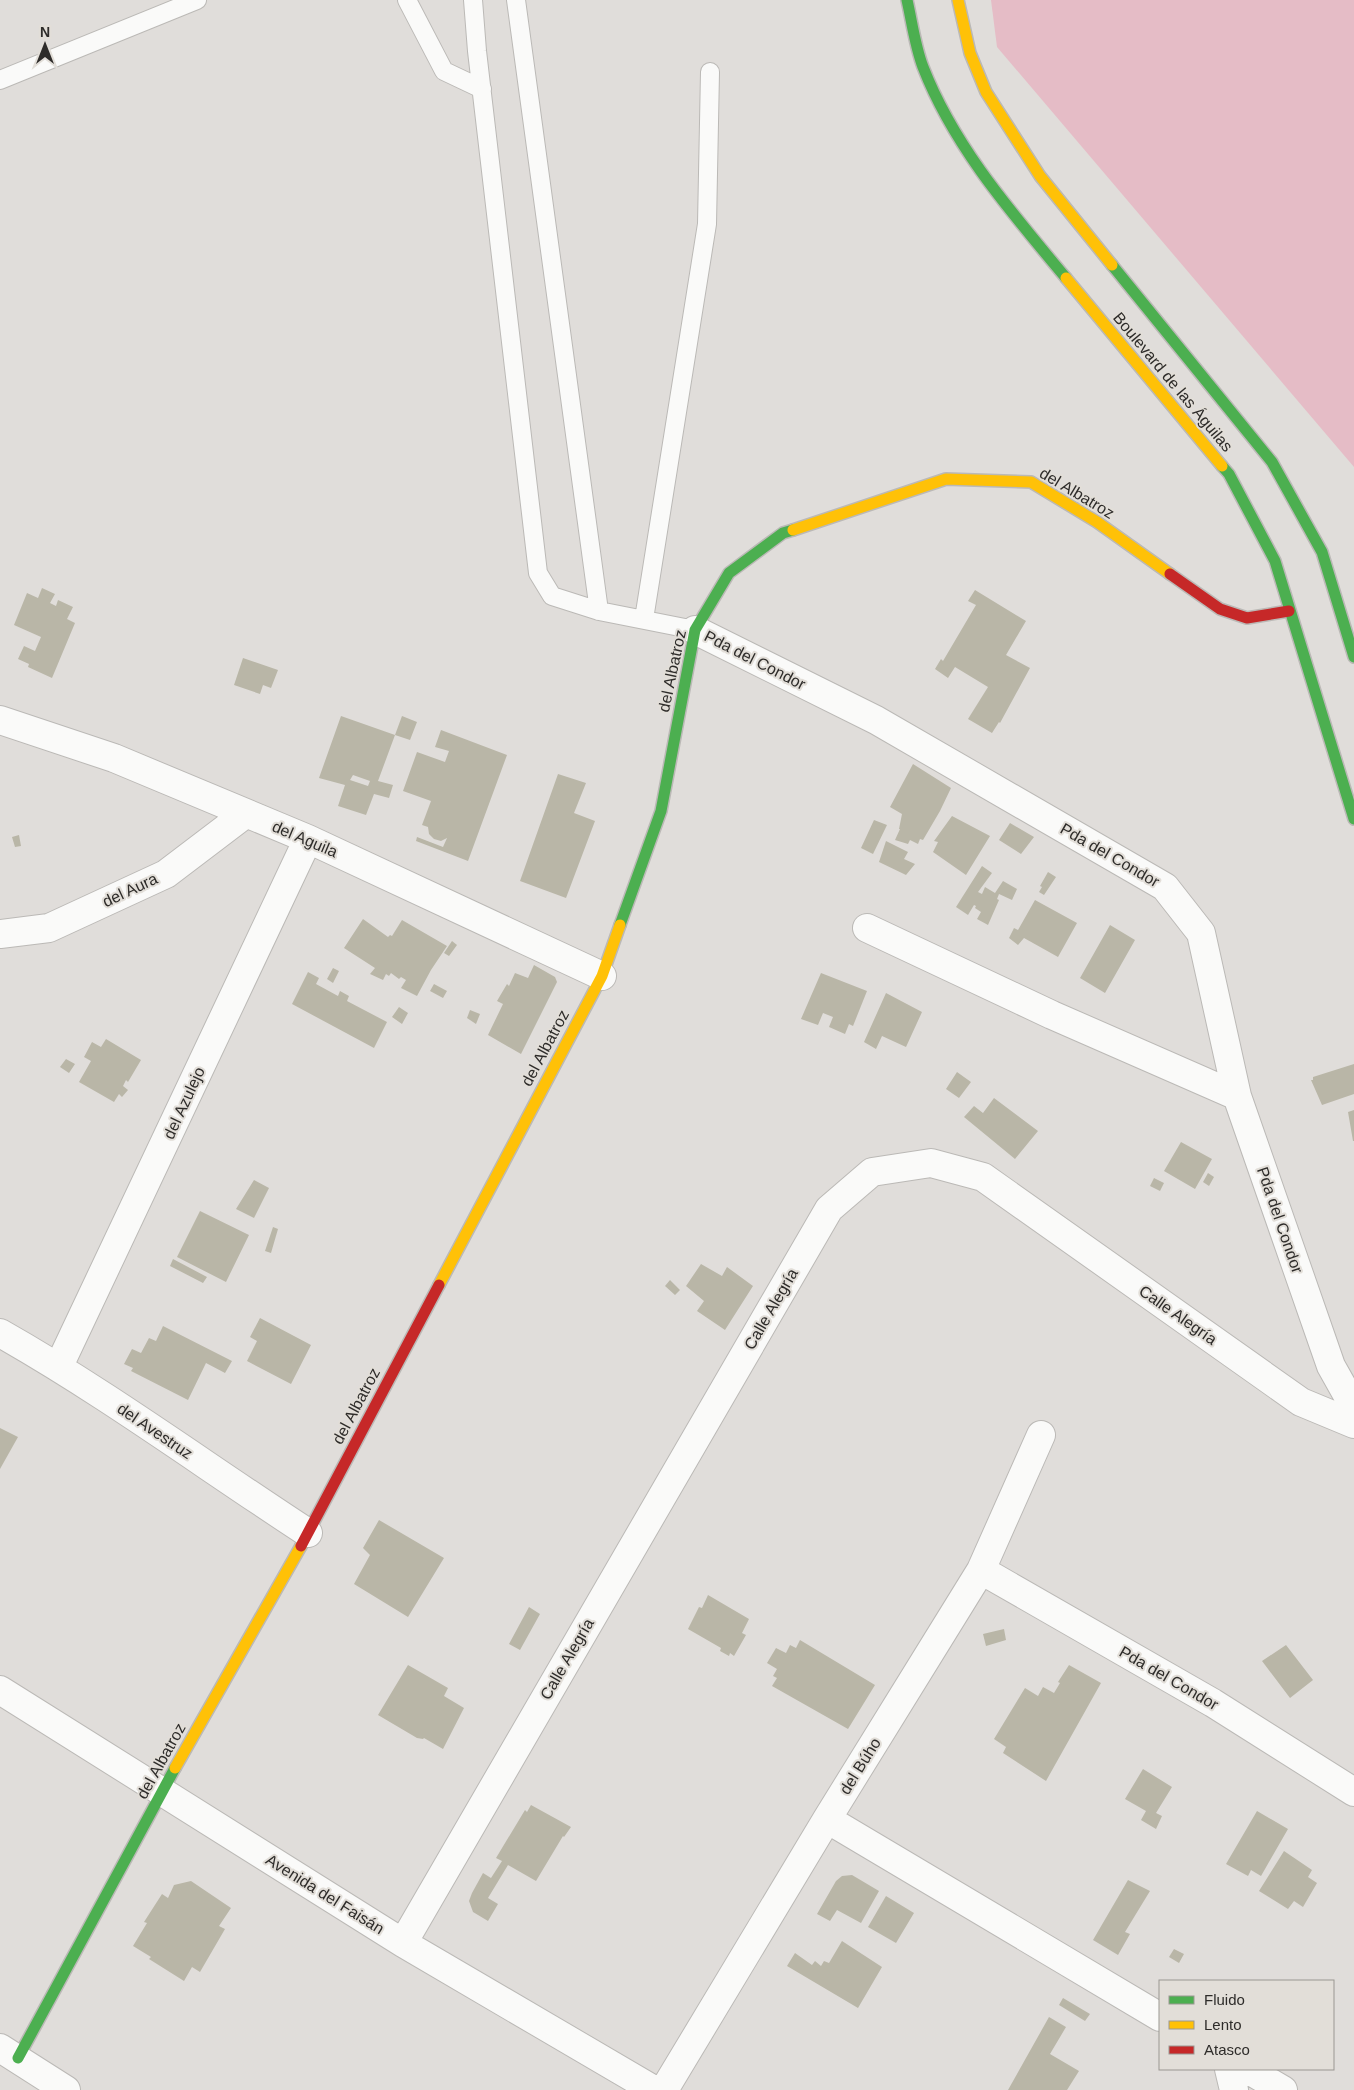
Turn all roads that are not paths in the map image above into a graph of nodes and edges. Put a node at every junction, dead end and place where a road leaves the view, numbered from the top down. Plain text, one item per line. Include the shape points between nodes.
1 (197, 0) edge
2 (408, 0) edge
3 (473, 0) edge
4 (516, 0) edge
5 (907, 0) edge
6 (958, 0) edge
7 (710, 72) dead end
8 (0, 80) edge
9 (482, 89) junction
10 (599, 611) junction
11 (1289, 611) junction
12 (644, 619) junction
13 (695, 630) junction
14 (1354, 657) edge
15 (0, 720) edge
16 (245, 814) junction
17 (1354, 819) edge
18 (308, 839) junction
19 (867, 928) dead end
20 (0, 934) edge
21 (602, 976) junction
22 (1237, 1096) junction
23 (0, 1333) edge
24 (59, 1366) junction
25 (1354, 1407) edge
26 (1354, 1424) edge
27 (1041, 1436) dead end
28 (308, 1533) junction
29 (982, 1570) junction
30 (0, 1690) edge
31 (161, 1792) junction
32 (1354, 1792) edge
33 (827, 1819) junction
34 (403, 1942) junction
35 (1159, 2016) edge
36 (9, 2053) edge
37 (1229, 2070) edge
38 (1249, 2070) edge
39 (66, 2090) edge
40 (654, 2090) edge
41 (664, 2090) edge
42 (1234, 2090) edge
43 (1283, 2090) edge

1 - 8 lane
2 - 9 lane via 444,71
3 - 9 lane
4 - 10 lane
5 - 11 street, Boulevard de las Águilas via 922,65 941,109 999,198 1229,474 1274,562
6 - 14 street, Boulevard de las Águilas via 970,53 986,92 1040,176 1272,462 1322,552
7 - 12 lane via 707,224
9 - 10 lane via 538,573 552,596
10 - 12 lane
11 - 13 street, del Albatroz via 1247,618 1220,610 1097,522 1031,482 946,479 783,534 729,573
11 - 17 street, Boulevard de las Águilas
12 - 13 lane
13 - 21 street, del Albatroz via 661,811
13 - 22 street, Pda del Condor via 876,720 1165,887 1201,933
15 - 16 street, del Aguila via 114,758
16 - 18 street, del Aguila
16 - 20 street, del Aura via 166,874 49,928
18 - 21 street, del Aguila
18 - 24 street, del Azulejo
19 - 22 street via 1052,1015
21 - 28 street, del Albatroz
22 - 25 street, Pda del Condor via 1331,1366
23 - 24 street, del Avestruz
24 - 28 street, del Avestruz
26 - 34 street, Calle Alegría via 1301,1402 982,1177 931,1163 872,1172 829,1209
27 - 29 street, del Búho
28 - 31 street, del Albatroz
29 - 32 street, Pda del Condor via 1213,1703
29 - 33 street, del Búho
30 - 31 street, Avenida del Faisán
31 - 34 street, Avenida del Faisán
31 - 36 street, del Albatroz
33 - 35 street
33 - 41 street, del Búho
34 - 40 street, Avenida del Faisán
36 - 39 street
37 - 42 street
38 - 43 street

